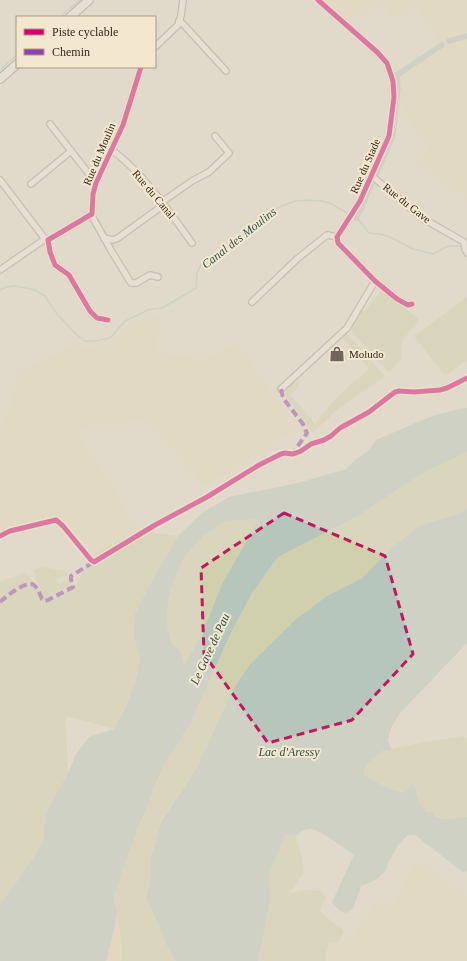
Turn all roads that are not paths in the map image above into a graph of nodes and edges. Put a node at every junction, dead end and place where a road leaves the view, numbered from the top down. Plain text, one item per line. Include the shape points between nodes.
1 (89, 0) edge
2 (183, 0) edge
3 (318, 0) edge
4 (71, 16) edge
5 (179, 21) junction
6 (156, 45) edge
7 (16, 65) edge
8 (141, 68) edge
9 (226, 71) dead end
10 (0, 79) edge
11 (50, 124) dead end
12 (215, 136) dead end
13 (112, 150) junction
14 (71, 151) junction
15 (374, 178) junction
16 (0, 180) edge
17 (31, 184) dead end
18 (96, 184) junction
19 (162, 202) junction
20 (92, 214) junction
21 (337, 237) junction
22 (104, 238) junction
23 (46, 239) junction
24 (115, 239) junction
25 (192, 243) dead end
26 (111, 251) junction
27 (466, 251) edge
28 (0, 270) edge
29 (158, 277) dead end
30 (375, 281) junction
31 (252, 302) dead end
32 (412, 304) dead end
33 (108, 320) dead end
34 (281, 389) dead end

1 - 4 main road
2 - 5 street
3 - 15 street, Rue du Stade via 377,52 387,63 393,82 394,97 389,136
5 - 6 street via 178,25
5 - 9 street
7 - 10 main road
8 - 13 street, Rue du Moulin via 123,125
11 - 14 street
12 - 19 street via 229,153 209,172
13 - 18 street, Rue du Moulin
13 - 19 street, Rue du Canal via 124,159
14 - 17 street
14 - 18 street
15 - 21 street, Rue du Stade
15 - 27 street, Rue du Gave via 422,218 464,242
16 - 23 street
18 - 20 street, Rue du Moulin
19 - 24 street via 162,206
19 - 25 street, Rue du Canal
20 - 22 street
20 - 23 street
21 - 30 street via 338,243
21 - 31 street via 327,235 297,259
22 - 24 street
22 - 26 street
23 - 28 street
23 - 33 street via 55,265 69,275 90,311 97,318
24 - 26 street
26 - 29 street via 132,283 150,275
30 - 32 street via 397,299 408,305
30 - 34 street via 347,328

